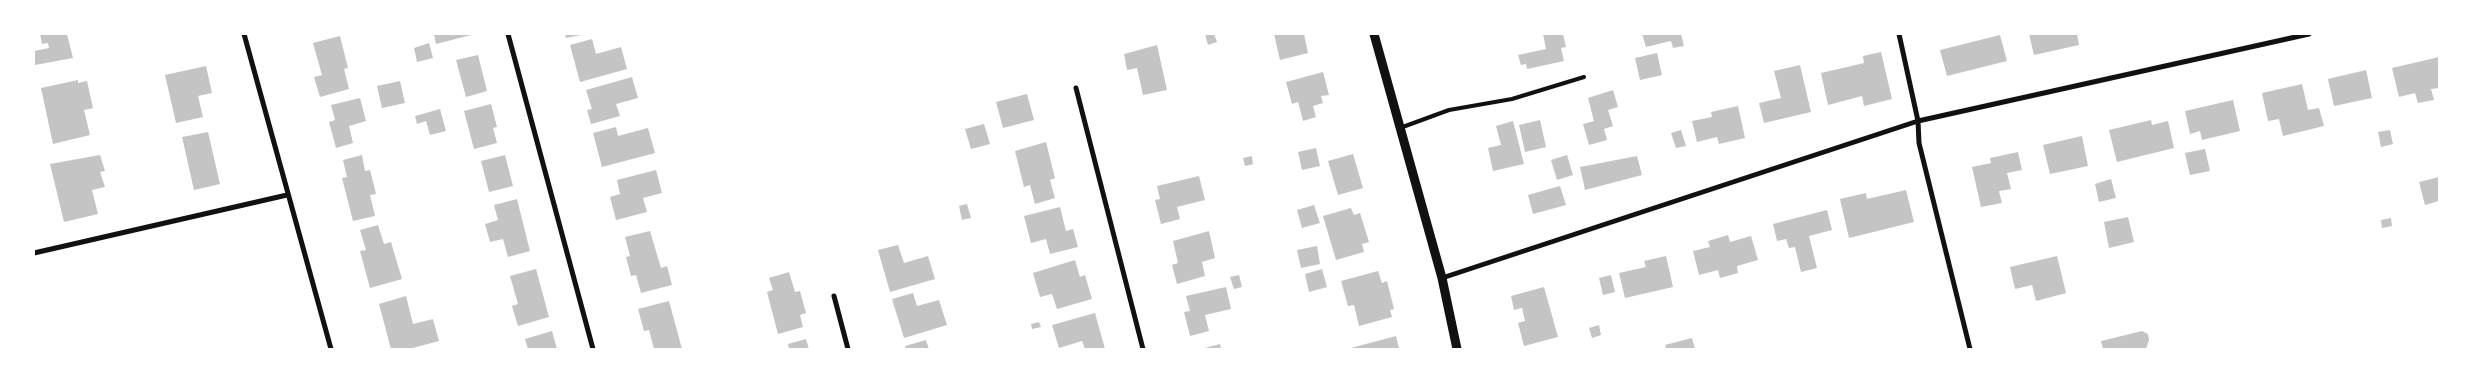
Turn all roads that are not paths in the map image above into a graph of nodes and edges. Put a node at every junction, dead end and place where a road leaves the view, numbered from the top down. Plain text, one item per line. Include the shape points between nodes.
1 (244, 34) edge
2 (508, 34) edge
3 (1374, 34) edge
4 (1899, 34) edge
5 (2309, 34) edge
6 (1584, 77) dead end
7 (1076, 88) dead end
8 (1918, 121) junction
9 (1400, 128) junction
10 (287, 195) junction
11 (34, 253) edge
12 (1442, 278) junction
13 (834, 296) dead end
14 (331, 349) edge
15 (593, 349) edge
16 (848, 349) edge
17 (1144, 349) edge
18 (1457, 349) edge
19 (1970, 349) edge

1 - 10 street
2 - 15 street
3 - 9 street
4 - 8 street
5 - 8 street
6 - 9 lane via 1512,99 1449,110
7 - 17 street
8 - 12 street
8 - 19 street via 1919,142
9 - 12 street
10 - 11 street
10 - 14 street
12 - 18 street
13 - 16 street

